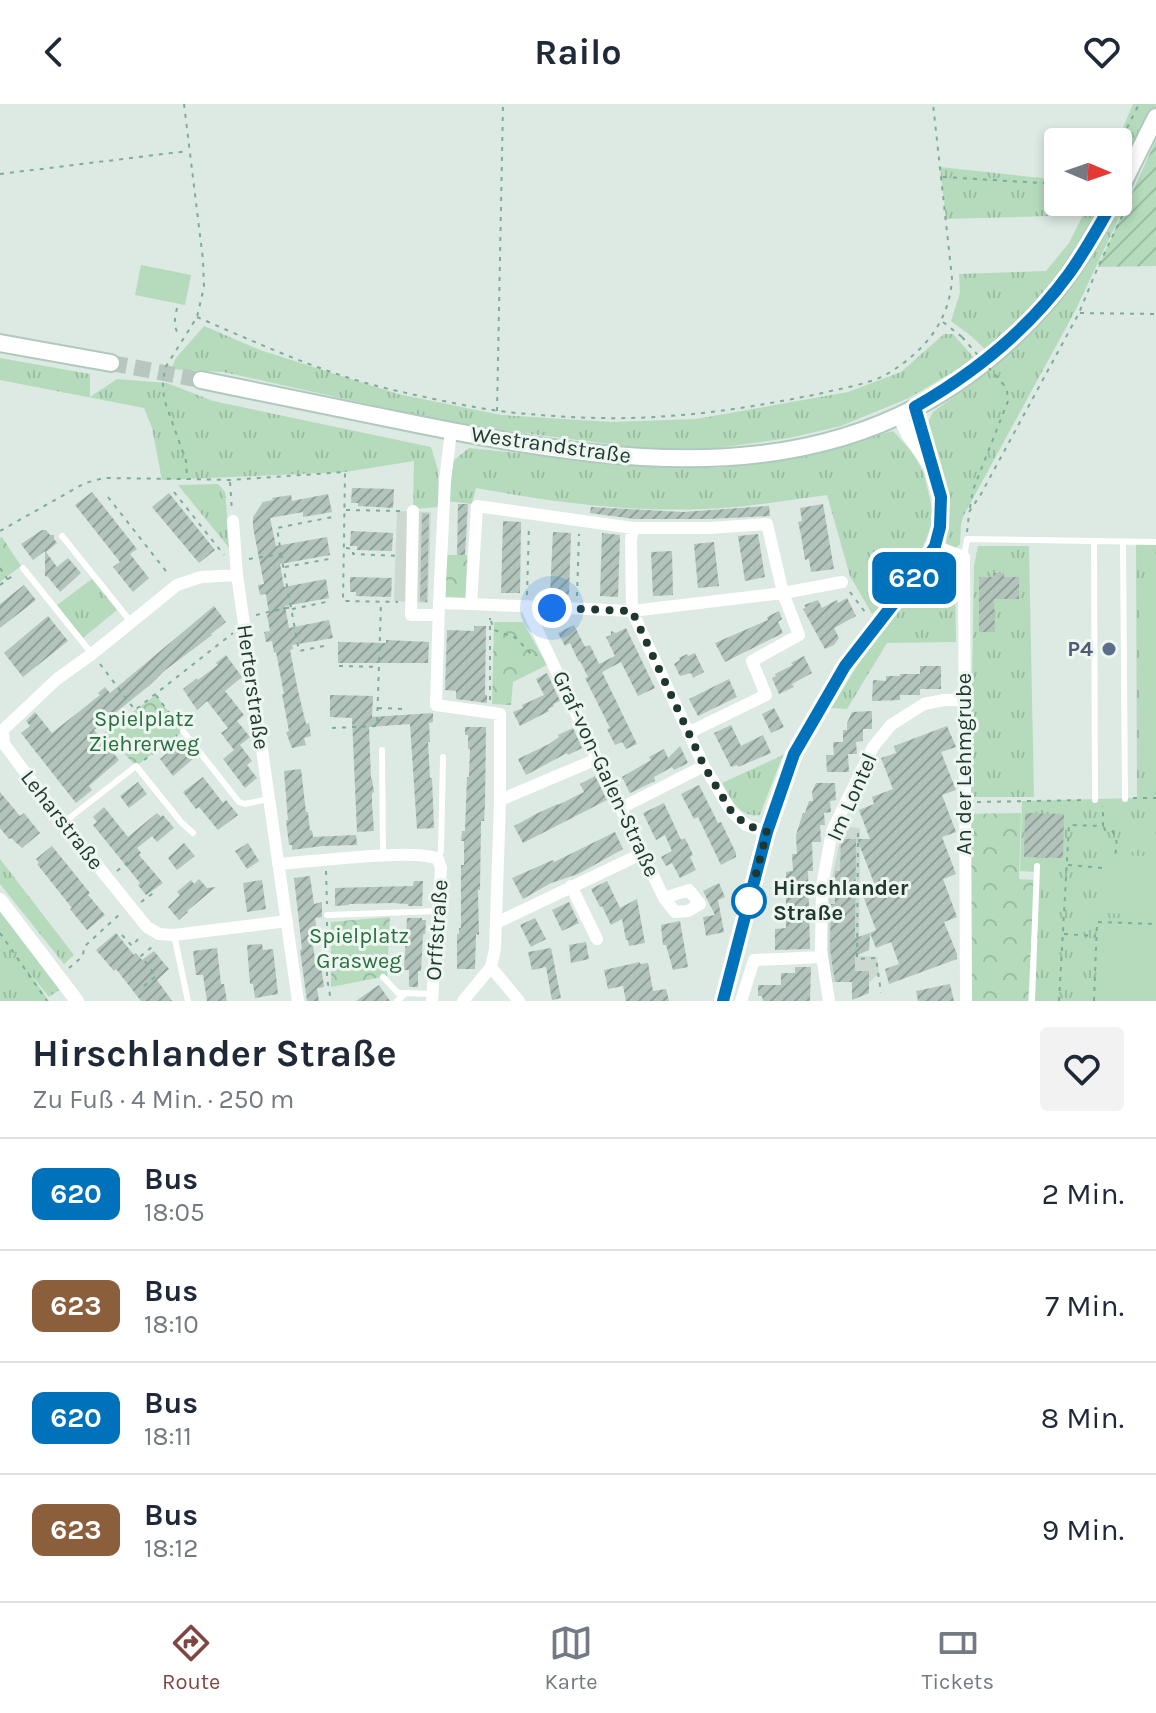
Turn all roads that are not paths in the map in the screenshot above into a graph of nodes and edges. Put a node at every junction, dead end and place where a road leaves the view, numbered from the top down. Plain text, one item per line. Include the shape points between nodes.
1 (1156, 117) edge
2 (1132, 172) edge
3 (1109, 216) edge
4 (0, 343) edge
5 (111, 363) tunnel mouth
6 (201, 380) tunnel mouth
7 (915, 407) junction
8 (899, 416) junction
9 (451, 431) junction
10 (932, 469) junction
11 (413, 511) road end
12 (233, 521) road end
13 (633, 528) junction
14 (62, 536) dead end
15 (1094, 542) junction
16 (1123, 542) junction
17 (1156, 542) edge
18 (935, 546) junction
19 (964, 557) junction
20 (23, 568) road end
21 (232, 576) junction
22 (842, 582) road end
23 (783, 593) junction
24 (471, 604) junction
25 (527, 608) junction
26 (439, 609) junction
27 (632, 611) junction
28 (131, 622) junction
29 (92, 654) junction
30 (964, 700) junction
31 (1, 729) edge
32 (183, 731) road end
33 (688, 733) junction
34 (382, 750) dead end
35 (443, 757) dead end
36 (597, 759) junction
37 (704, 766) junction
38 (268, 799) junction
39 (1125, 799) road end
40 (500, 800) junction
41 (1095, 800) road end
42 (621, 808) junction
43 (63, 823) junction
44 (767, 832) junction
45 (193, 833) dead end
46 (643, 853) junction
47 (383, 856) junction
48 (438, 859) junction
49 (278, 864) junction
50 (1037, 866) dead end
51 (571, 886) junction
52 (664, 898) dead end
53 (0, 900) edge
54 (439, 911) junction
55 (327, 915) road end
56 (287, 921) junction
57 (496, 923) junction
58 (174, 935) junction
59 (597, 939) dead end
60 (822, 957) junction
61 (491, 967) junction
62 (383, 977) dead end
63 (406, 993) junction
64 (433, 997) edge
65 (77, 1001) edge
66 (188, 1001) edge
67 (298, 1001) edge
68 (397, 1001) edge
69 (463, 1001) edge
70 (519, 1001) edge
71 (723, 1001) edge
72 (741, 1001) edge
73 (829, 1001) edge
74 (966, 1001) edge
75 (1032, 1001) edge

1 - 2 main road, Westrandstraße
3 - 7 main road, Westrandstraße via 1027,323 994,355
4 - 5 main road
6 - 9 main road, Westrandstraße
7 - 8 main road, Westrandstraße
7 - 10 street
8 - 9 main road, Westrandstraße via 818,445 718,459 621,456
8 - 10 street
9 - 26 street
10 - 18 street via 941,497
11 - 26 street via 411,615
12 - 21 street
13 - 23 street via 767,524
13 - 24 street via 477,506
13 - 27 street
14 - 28 lane
15 - 16 lane
15 - 19 lane via 967,539
15 - 41 lane
16 - 17 lane
16 - 39 lane
18 - 19 street
18 - 44 street via 845,666 794,754
19 - 30 street, An der Lehmgrube
20 - 29 lane
21 - 28 street, Leharstraße via 201,577 177,585
21 - 38 street, Herterstraße via 244,623
22 - 23 street
23 - 27 street
23 - 33 street via 799,635 752,661 766,695
24 - 25 street
24 - 26 street
25 - 27 street
25 - 36 street, Graf-von-Galen-Straße
26 - 40 street via 436,705 495,713
27 - 33 street
28 - 29 street, Leharstraße
29 - 31 street, Leharstraße
30 - 60 street, Im Lontel via 924,704 891,725 873,747 832,831 822,886
30 - 74 street, An der Lehmgrube
31 - 43 street, Leharstraße via 4,744
32 - 38 lane via 239,802
33 - 37 street
34 - 47 lane
35 - 48 lane
36 - 40 street
36 - 42 street, Graf-von-Galen-Straße
37 - 42 street
37 - 44 street via 731,811 746,825
38 - 49 street, Herterstraße
40 - 57 street
42 - 46 street, Graf-von-Galen-Straße
43 - 45 lane via 136,766
43 - 58 street, Leharstraße via 153,931
44 - 71 street
46 - 51 street
46 - 52 street, Graf-von-Galen-Straße
47 - 48 street
47 - 49 street
48 - 54 street, Orffstraße
49 - 56 street, Herterstraße
50 - 75 lane
51 - 57 street
51 - 59 street
53 - 65 street
54 - 55 lane
54 - 64 street, Orffstraße
56 - 58 street
56 - 67 street, Herterstraße
57 - 61 street
58 - 66 lane
60 - 72 street via 754,960
60 - 73 street, Im Lontel
61 - 69 street
61 - 70 street
62 - 63 lane via 398,993
63 - 64 lane
63 - 68 lane

